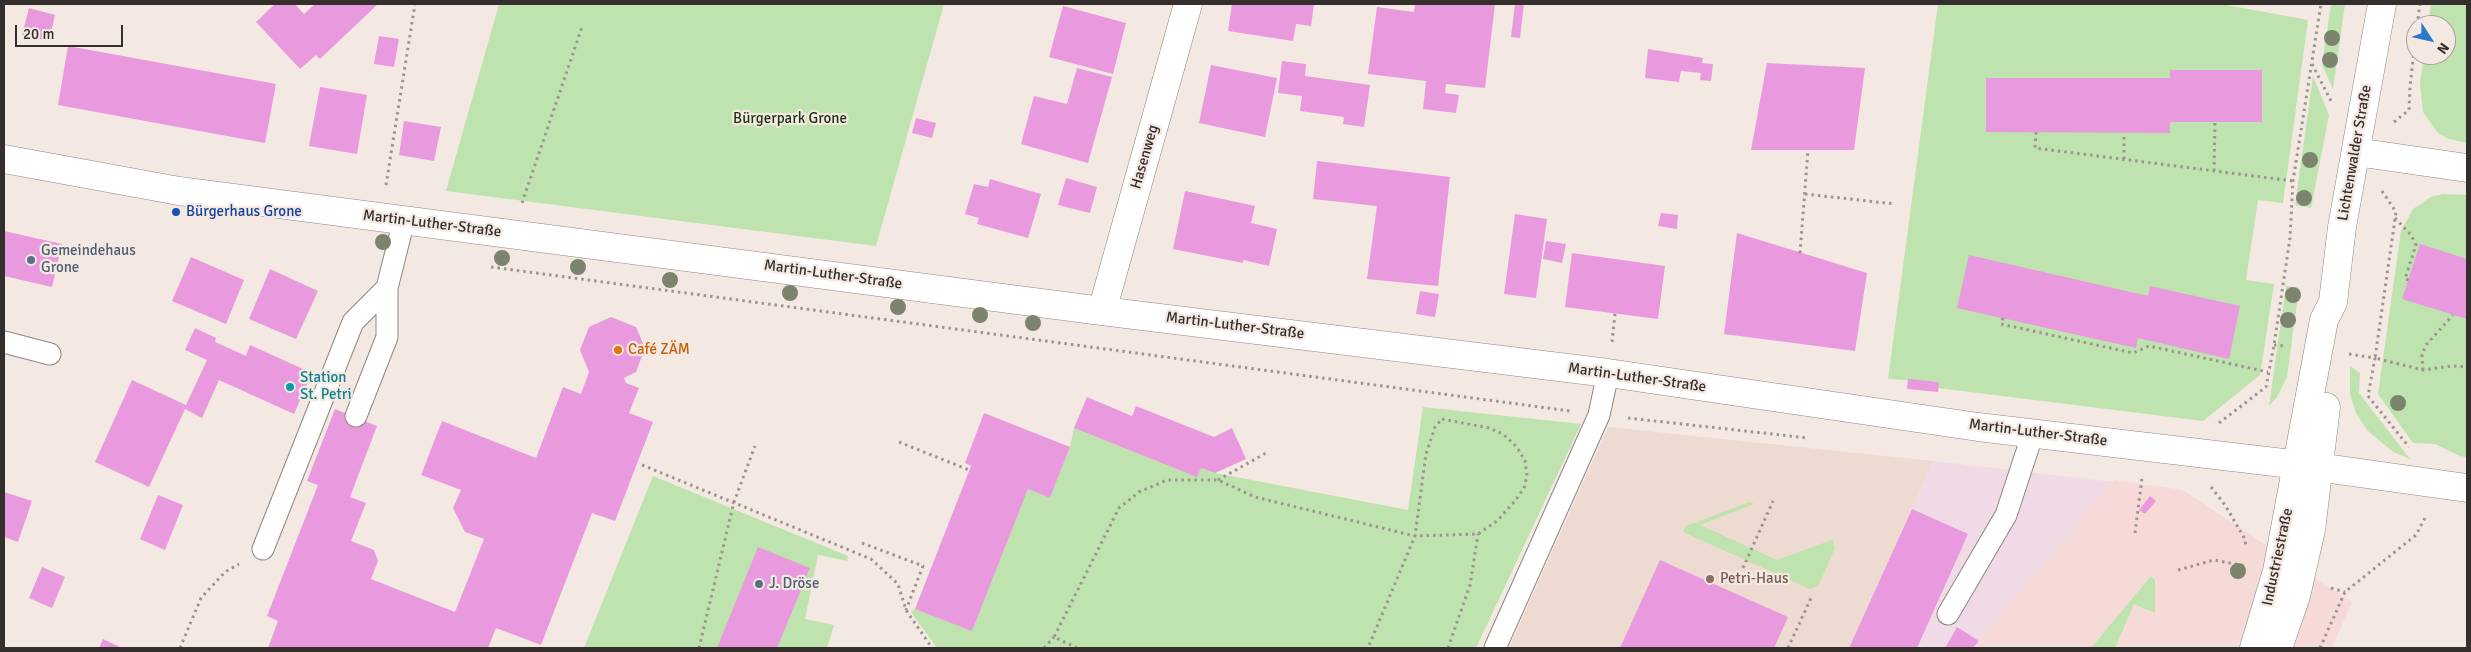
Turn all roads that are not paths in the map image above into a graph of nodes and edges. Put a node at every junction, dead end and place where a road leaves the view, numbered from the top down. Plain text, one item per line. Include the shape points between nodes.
1 (1188, 4) edge
2 (2382, 4) edge
3 (2356, 152) junction
4 (4, 159) edge
5 (2467, 168) edge
6 (392, 219) junction
7 (387, 288) junction
8 (2333, 302) junction
9 (1102, 311) junction
10 (4, 342) edge
11 (50, 354) dead end
12 (1608, 373) junction
13 (356, 416) dead end
14 (2033, 433) junction
15 (2307, 466) junction
16 (2455, 486) edge
17 (263, 550) road end
18 (1948, 614) dead end
19 (1496, 648) edge
20 (2254, 648) edge
21 (2278, 648) edge

1 - 9 street, Hasenweg
2 - 3 street, Lichtenwalder Straße
3 - 5 street
3 - 8 street, Lichtenwalder Straße
4 - 6 street, Martin-Luther-Straße via 179,191
6 - 7 lane
6 - 9 street, Martin-Luther-Straße
7 - 13 lane via 387,337
7 - 17 lane via 352,322
8 - 15 street, Lichtenwalder Straße via 2324,320
8 - 15 street, Lichtenwalder Straße via 2338,320 2334,351
9 - 12 street, Martin-Luther-Straße
10 - 11 lane
12 - 14 street, Martin-Luther-Straße
12 - 19 lane via 1599,415
14 - 15 street, Martin-Luther-Straße
14 - 18 lane via 2006,515
15 - 16 street, Martin-Luther-Straße
15 - 20 street, Industriestraße
15 - 21 street, Industriestraße via 2311,530 2301,578

